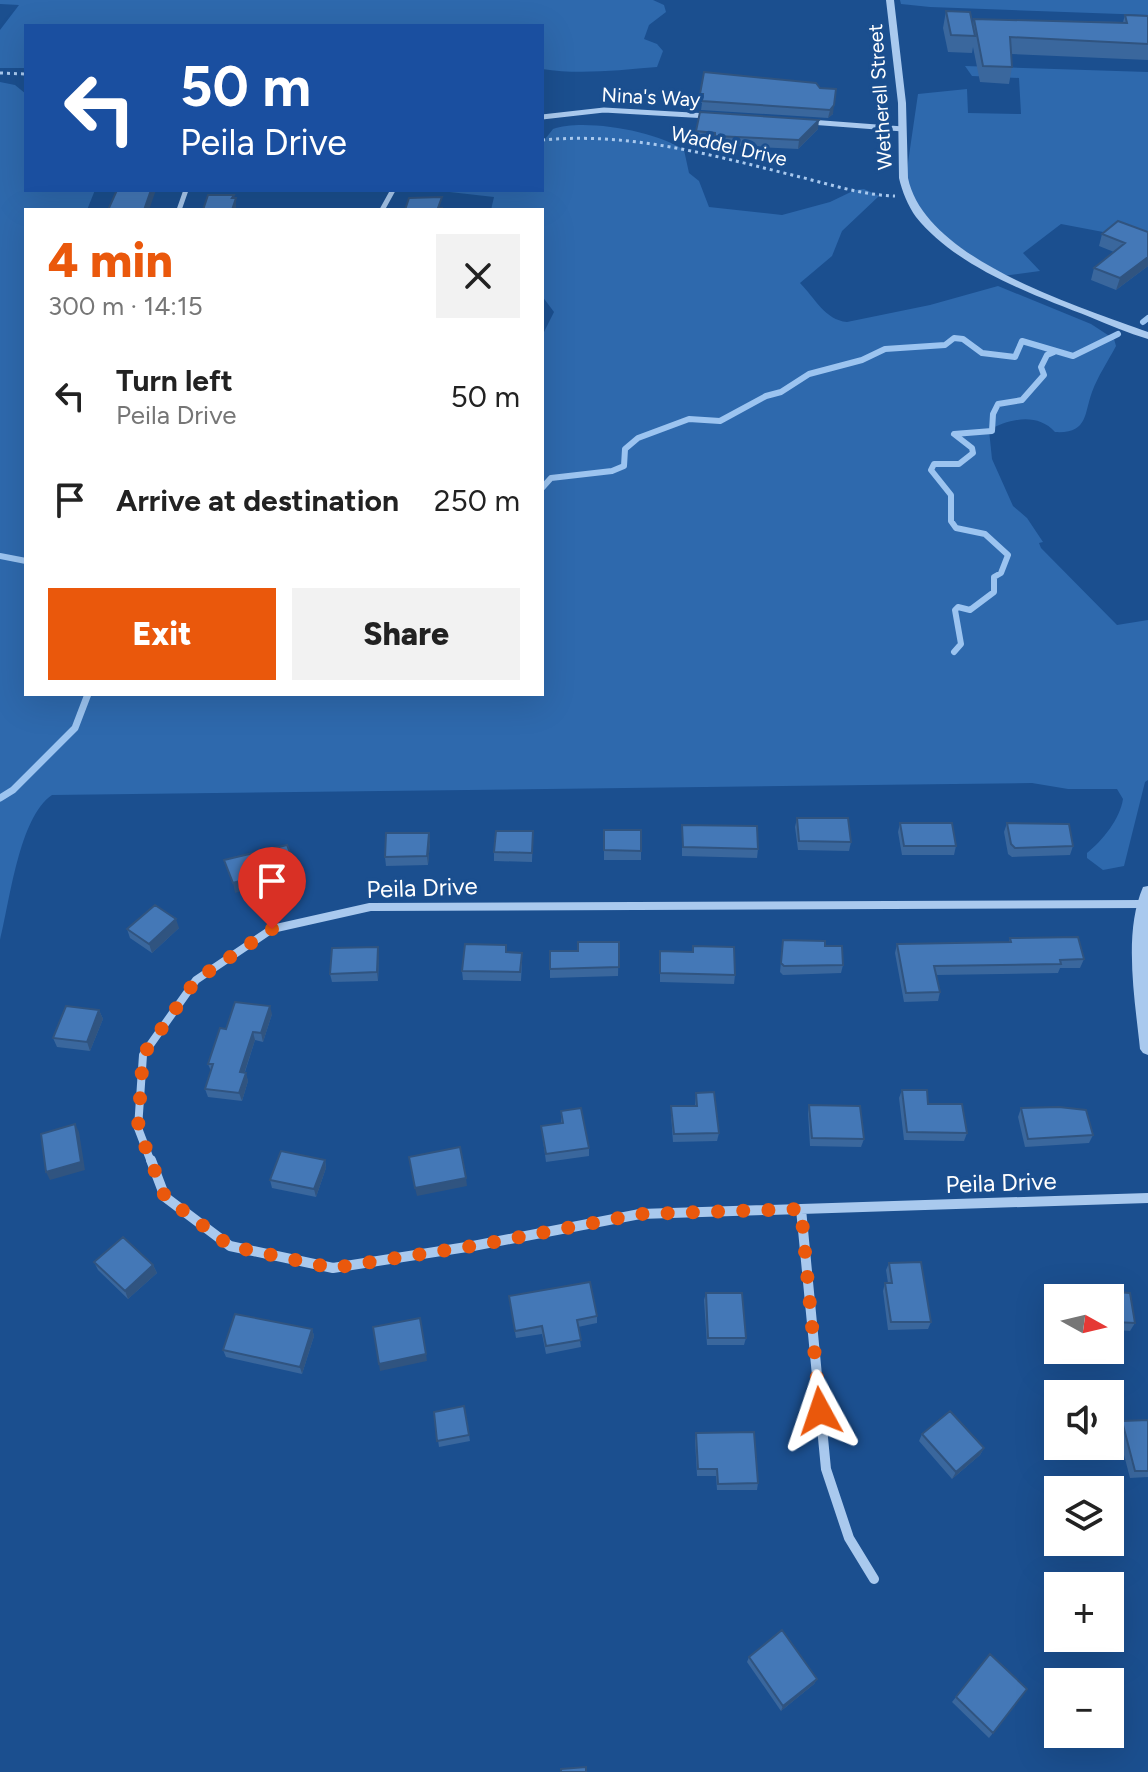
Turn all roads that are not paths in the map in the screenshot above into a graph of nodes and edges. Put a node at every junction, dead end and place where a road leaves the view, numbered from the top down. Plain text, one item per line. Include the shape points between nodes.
1 (890, 0) edge
2 (544, 116) edge
3 (718, 116) edge
4 (795, 121) edge
5 (903, 129) junction
6 (1148, 336) edge
7 (1146, 897) edge
8 (1148, 1049) edge
9 (1148, 1198) edge
10 (801, 1209) junction
11 (874, 1579) dead end

1 - 5 street, Wetherell Street
2 - 3 street, Nina's Way via 611,109
4 - 5 street
5 - 6 street, Wetherell Street via 909,196 932,228 1002,276
7 - 8 street via 1140,975
7 - 10 street, Peila Drive via 370,907 272,929 196,980 143,1055 138,1128 165,1197 230,1246 333,1268 640,1214
9 - 10 street, Peila Drive
10 - 11 street via 826,1469 849,1538

